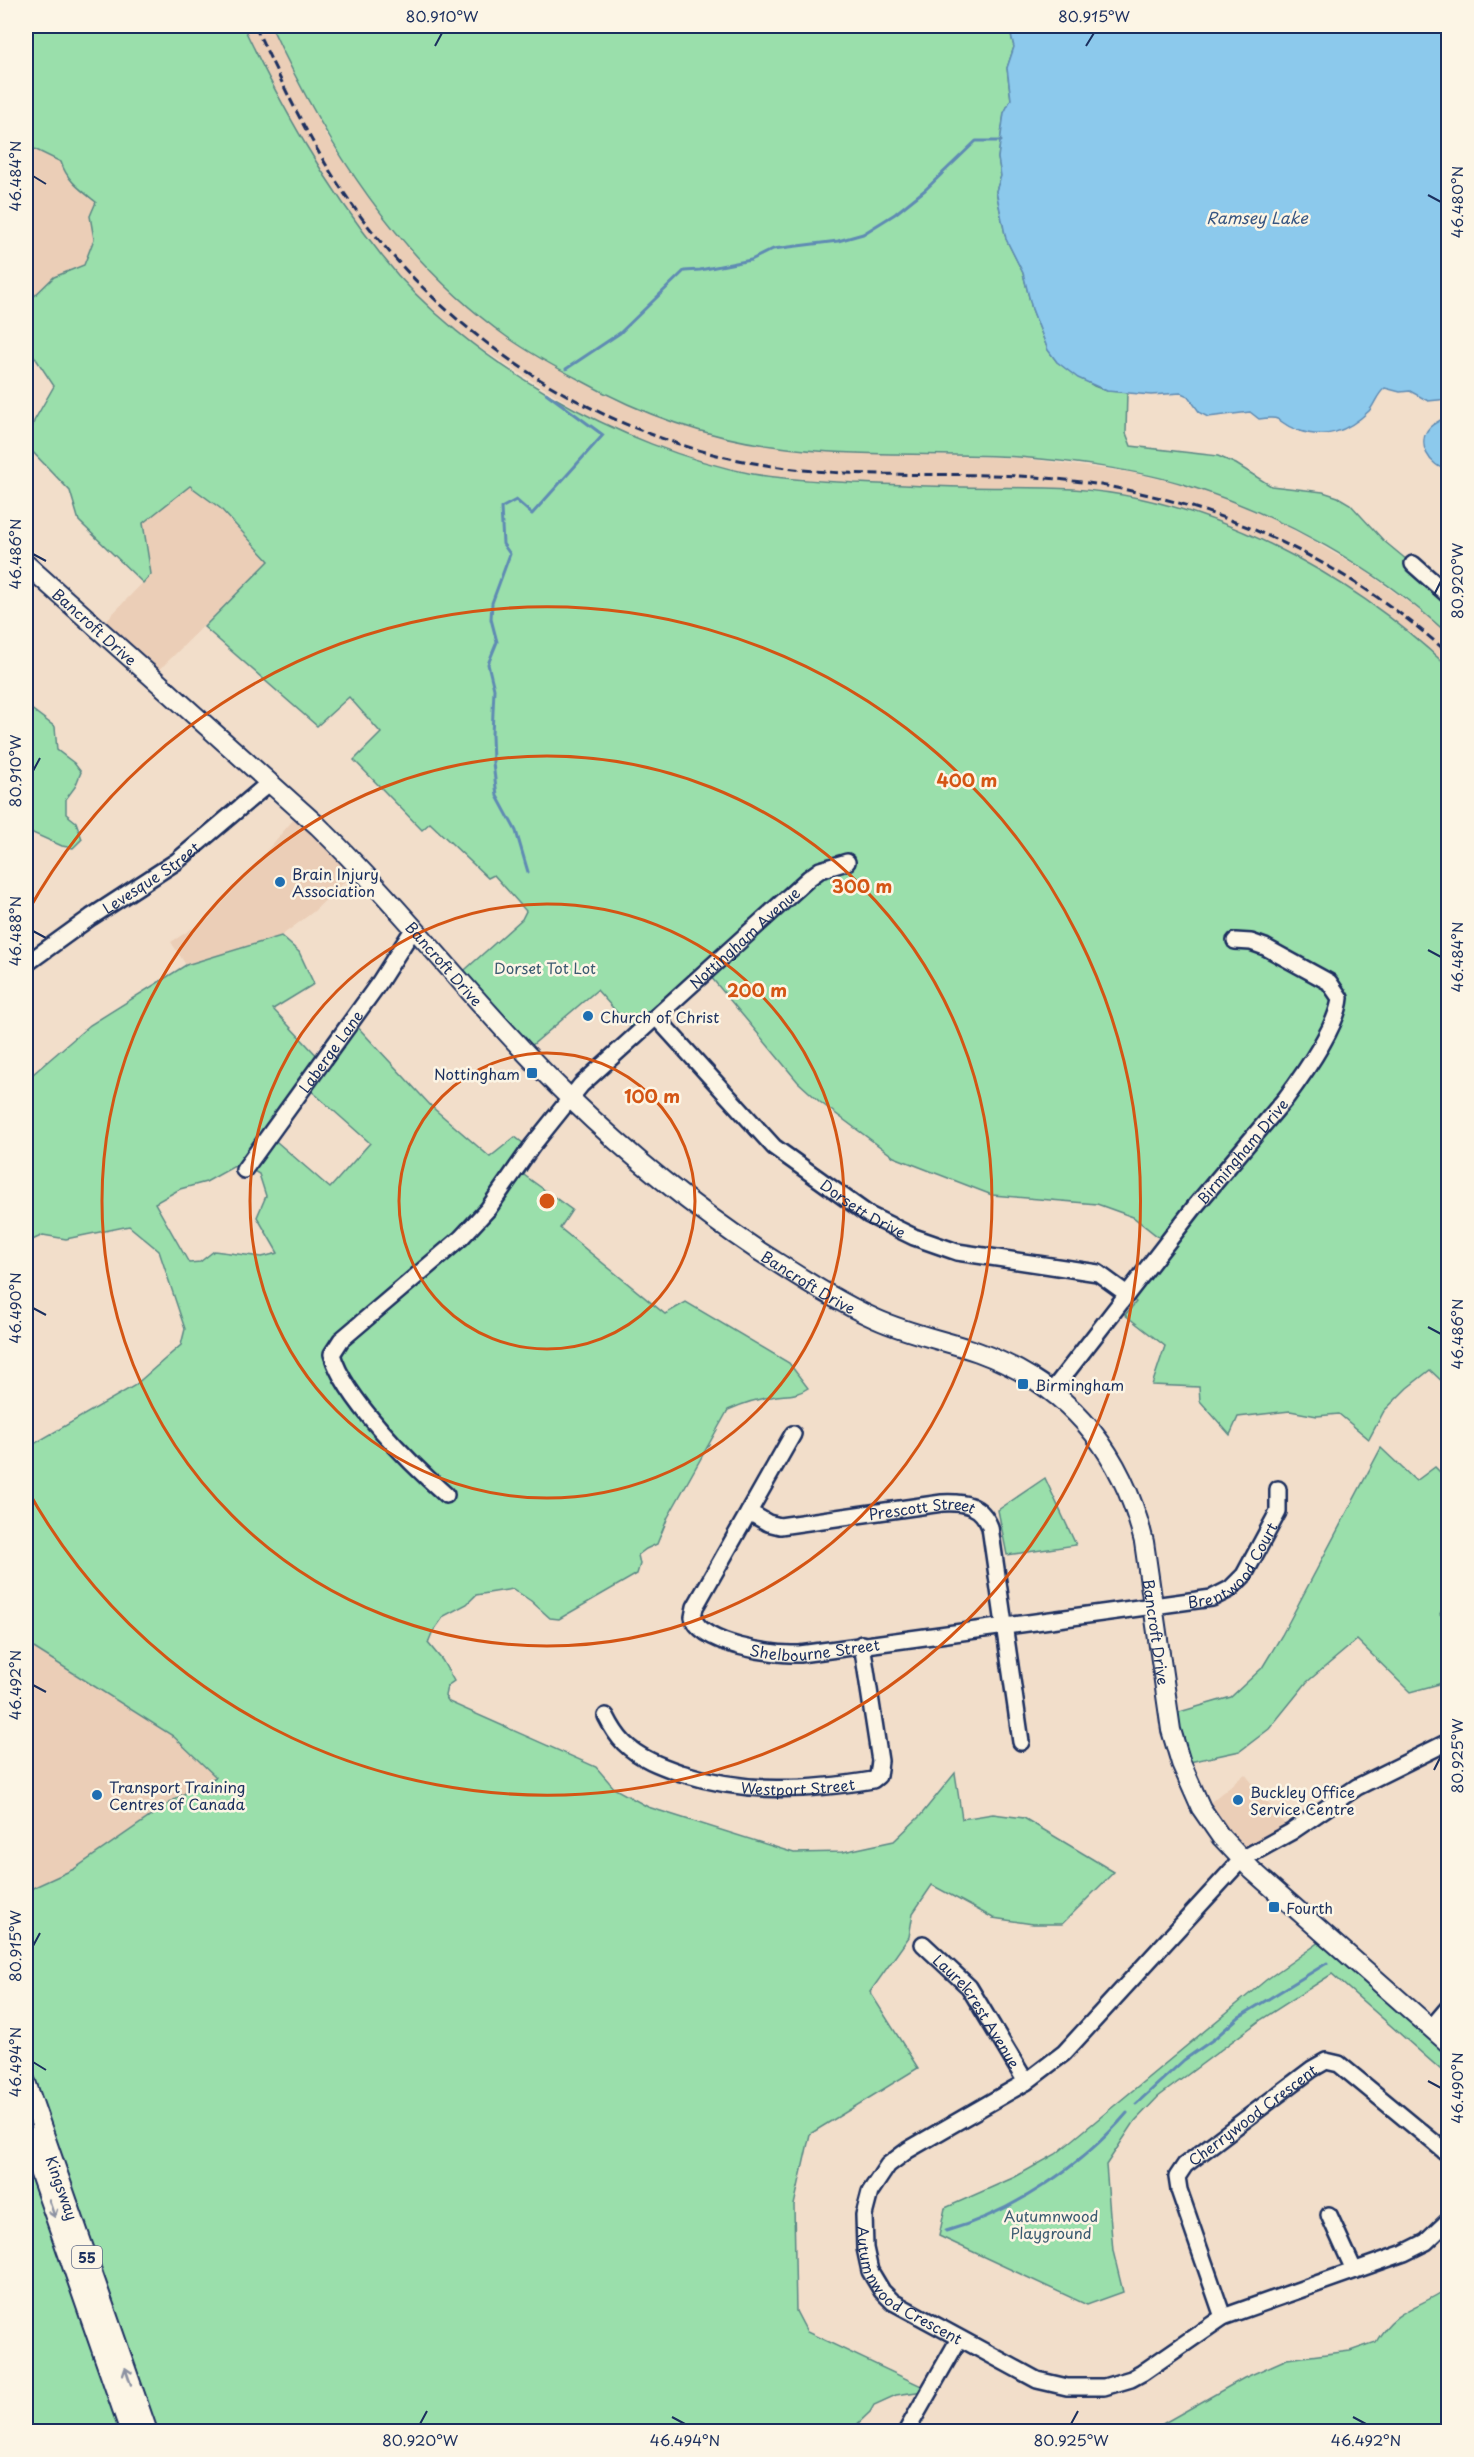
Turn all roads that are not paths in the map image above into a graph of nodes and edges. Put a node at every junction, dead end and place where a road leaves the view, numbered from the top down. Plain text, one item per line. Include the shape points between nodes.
1 (26, 564) edge
2 (1413, 564) dead end
3 (1449, 595) edge
4 (269, 783) junction
5 (847, 862) dead end
6 (414, 928) junction
7 (1235, 941) dead end
8 (26, 964) edge
9 (656, 1017) junction
10 (570, 1098) junction
11 (243, 1170) dead end
12 (1127, 1294) junction
13 (1052, 1391) junction
14 (793, 1434) dead end
15 (1278, 1489) dead end
16 (446, 1495) dead end
17 (749, 1512) junction
18 (1153, 1606) junction
19 (1003, 1626) junction
20 (862, 1644) junction
21 (606, 1716) dead end
22 (1021, 1742) dead end
23 (1449, 1742) edge
24 (1242, 1859) junction
25 (923, 1944) dead end
26 (1449, 2008) edge
27 (1431, 2028) junction
28 (1449, 2043) edge
29 (26, 2082) edge
30 (1026, 2082) junction
31 (26, 2134) edge
32 (1449, 2154) edge
33 (1329, 2215) dead end
34 (1449, 2221) edge
35 (1354, 2271) junction
36 (1223, 2317) junction
37 (959, 2339) junction
38 (130, 2432) edge
39 (148, 2432) edge
40 (906, 2432) edge

1 - 4 main road, Bancroft Drive
2 - 3 street
4 - 6 main road, Bancroft Drive via 335,843
4 - 8 street, Levesque Street via 177,861
5 - 9 street, Nottingham Avenue via 820,870 809,878
6 - 10 main road, Bancroft Drive
6 - 11 street, Laberge Lane
7 - 12 street, Birmingham Drive via 1265,947 1329,982 1340,998 1338,1012 1286,1098
9 - 10 street, Nottingham Avenue
9 - 12 street, Dorsett Drive via 774,1147 869,1215 957,1252 1098,1273
10 - 13 main road, Bancroft Drive via 699,1208 811,1284 876,1319 1005,1363
10 - 16 street, Nottingham Avenue via 488,1209 461,1238 341,1340 332,1354 336,1370 365,1410 396,1447
12 - 13 street, Birmingham Drive
13 - 18 main road, Bancroft Drive via 1093,1432 1125,1484 1144,1542
14 - 17 street, Shelbourne Street
15 - 18 street, Brentwood Court via 1278,1512 1239,1581 1212,1598
17 - 19 street, Prescott Street via 780,1526 942,1503 972,1505 985,1516 990,1527
17 - 20 street, Shelbourne Street via 695,1607 693,1617 698,1627 722,1639 770,1653 800,1654
18 - 19 street, Shelbourne Street
18 - 24 main road, Bancroft Drive via 1171,1730 1181,1764 1205,1814
19 - 20 street, Shelbourne Street
19 - 22 street, Prescott Street
20 - 21 street, Westport Street via 880,1761 878,1776 873,1780 759,1790 730,1786 670,1769 636,1754
23 - 24 street, Autumnwood Crescent via 1356,1787 1291,1832
24 - 27 main road, Bancroft Drive
24 - 30 street, Autumnwood Crescent via 1077,2042
25 - 30 street, Laurelcrest Avenue via 969,1987
26 - 27 street
27 - 28 main road, Bancroft Drive
39 -> 29 main road, Kingsway / 55
30 - 37 street, Autumnwood Crescent via 897,2158 876,2181 866,2204 867,2259 876,2282 893,2302
31 -> 38 main road, Kingsway / 55
32 - 36 street, Cherrywood Crescent via 1339,2064 1326,2061 1312,2069 1185,2165 1177,2177
33 - 35 street
34 - 35 street, Autumnwood Crescent via 1417,2247
35 - 36 street, Autumnwood Crescent
36 - 37 street, Autumnwood Crescent via 1149,2370 1104,2387 1060,2386 1037,2380
37 - 40 street

